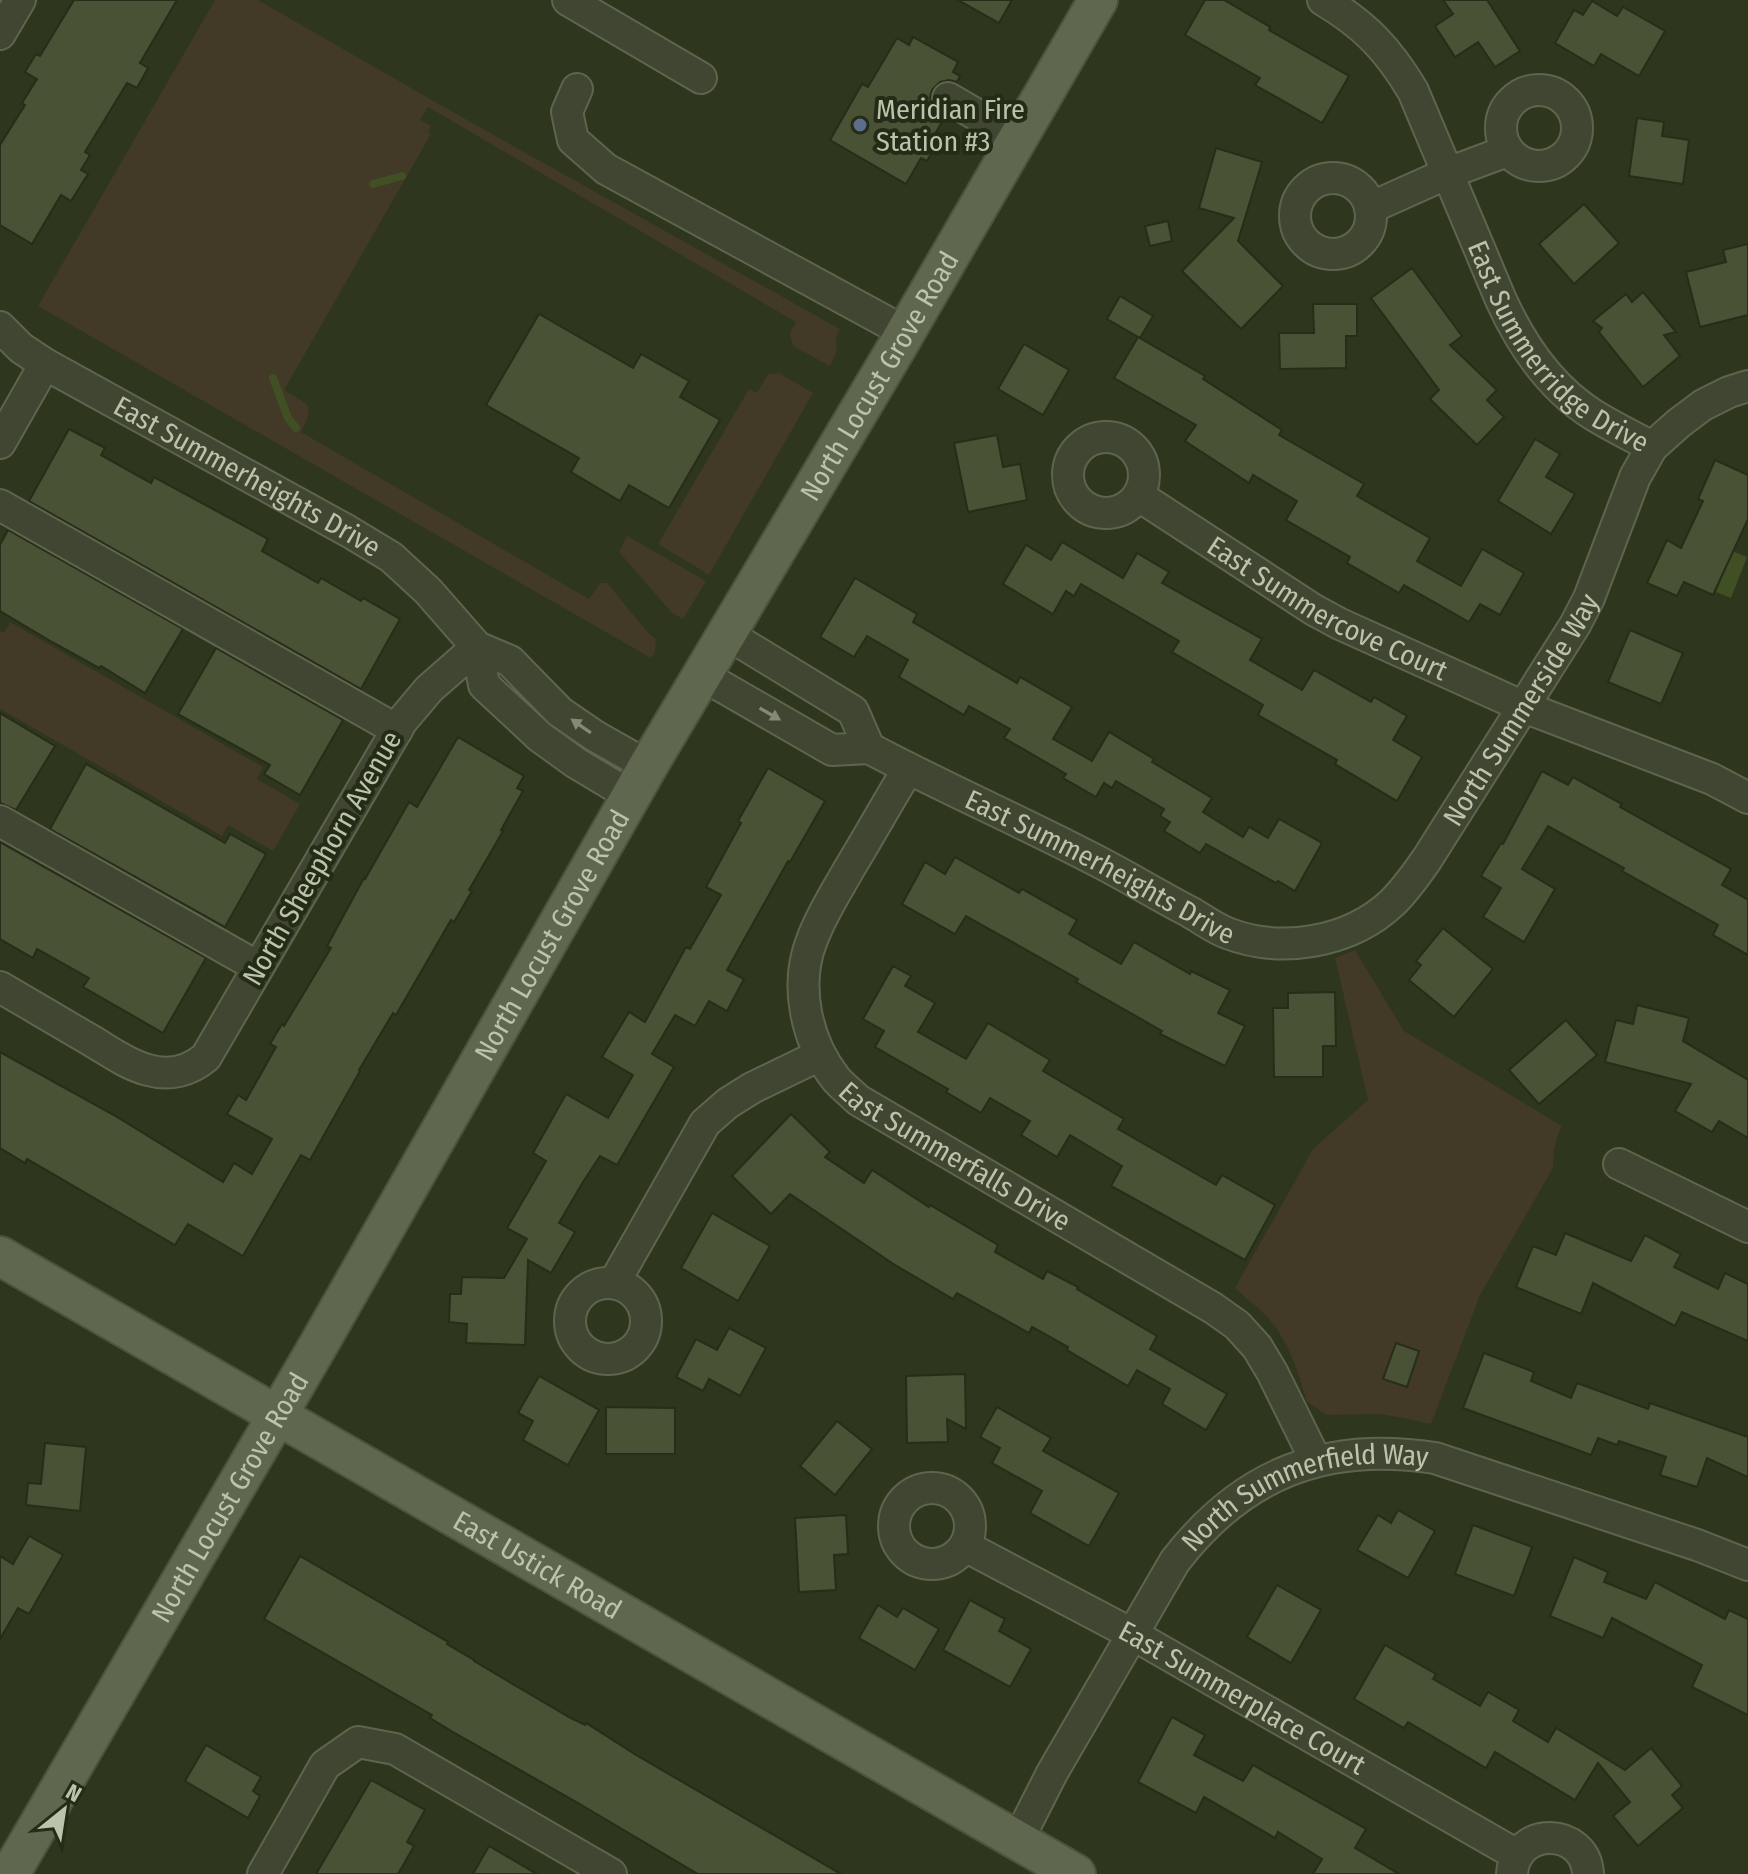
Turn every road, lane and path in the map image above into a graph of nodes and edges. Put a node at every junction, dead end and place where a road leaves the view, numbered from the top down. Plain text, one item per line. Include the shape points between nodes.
1 (20, 0) edge
2 (568, 0) edge
3 (1098, 0) edge
4 (1323, 0) edge
5 (0, 34) edge
6 (701, 78) dead end
7 (577, 89) dead end
8 (948, 98) dead end
9 (1018, 139) junction
10 (1507, 151) dead end
11 (1448, 173) junction
12 (1370, 208) dead end
13 (0, 327) edge
14 (905, 332) junction
15 (45, 364) junction
16 (1748, 386) edge
17 (0, 443) edge
18 (1652, 447) junction
19 (1139, 496) dead end
20 (0, 505) edge
21 (727, 634) junction
22 (477, 647) junction
23 (702, 675) junction
24 (1524, 707) junction
25 (397, 730) junction
26 (869, 748) junction
27 (908, 769) junction
28 (640, 781) junction
29 (1748, 798) edge
30 (0, 821) edge
31 (1340, 934) joint
32 (258, 967) junction
33 (0, 987) edge
34 (820, 1055) junction
35 (1619, 1164) dead end
36 (1748, 1227) edge
37 (0, 1256) edge
38 (614, 1283) dead end
39 (278, 1415) junction
40 (1316, 1461) junction
41 (965, 1546) dead end
42 (1748, 1565) edge
43 (1132, 1634) junction
44 (1018, 1840) junction
45 (1515, 1865) edge
46 (602, 1872) edge
47 (10, 1874) edge
48 (263, 1874) edge
49 (1076, 1874) edge
50 (1588, 1874) edge

1 - 5 street
2 - 6 street
3 - 9 main road, North Locust Grove Road
4 - 11 street, East Summerridge Drive via 1358,23 1398,65
7 - 14 street via 567,112 573,140 606,169
8 - 9 street
9 - 14 main road, North Locust Grove Road
10 - 11 street
11 - 12 street
11 - 18 street, East Summerridge Drive via 1528,351 1591,413
13 - 15 street, East Summerheights Drive
14 - 21 main road, North Locust Grove Road
15 - 17 street
15 - 22 street, East Summerheights Drive via 391,557
16 - 18 street, East Summerridge Drive via 1703,405
18 - 24 street, North Summerside Way via 1635,477 1589,598
19 - 24 street, East Summercove Court via 1314,610
20 - 25 street
21 - 23 main road, North Locust Grove Road
21 - 26 street via 853,711
22 - 25 street, North Sheephorn Avenue via 429,689
22 - 28 street, East Summerheights Drive via 510,661
23 -> 26 street, East Summerheights Drive via 832,750
23 - 28 main road, North Locust Grove Road
24 - 29 street, East Summercove Court via 1712,779
24 - 31 street, North Summerside Way via 1411,883 1391,905
25 - 32 street, North Sheephorn Avenue
26 - 27 street, East Summerheights Drive
27 - 31 street, East Summerheights Drive via 1099,861 1225,933 1283,944
27 - 34 street, East Summerfalls Drive via 811,942 804,1000
28 - 39 main road, North Locust Grove Road
30 - 32 street
32 - 33 street, North Sheephorn Avenue via 206,1057 176,1072 136,1066
34 - 38 street via 752,1088 705,1123
34 - 40 street, East Summerfalls Drive via 858,1100 1237,1325 1272,1372
35 - 36 street
37 - 39 main road, East Ustick Road
39 - 44 main road, East Ustick Road
39 - 47 main road, North Locust Grove Road
40 - 42 street, North Summerfield Way via 1376,1452 1435,1458
40 - 43 street, North Summerfield Way via 1261,1483 1213,1517 1175,1561
41 - 43 street, East Summerplace Court
43 - 44 street, North Summerfield Way
43 - 45 street, East Summerplace Court
44 - 49 main road, East Ustick Road
45 - 50 street, East Summerplace Court via 1528,1844 1556,1837 1581,1853
46 - 48 street via 395,1749 358,1742 325,1765

